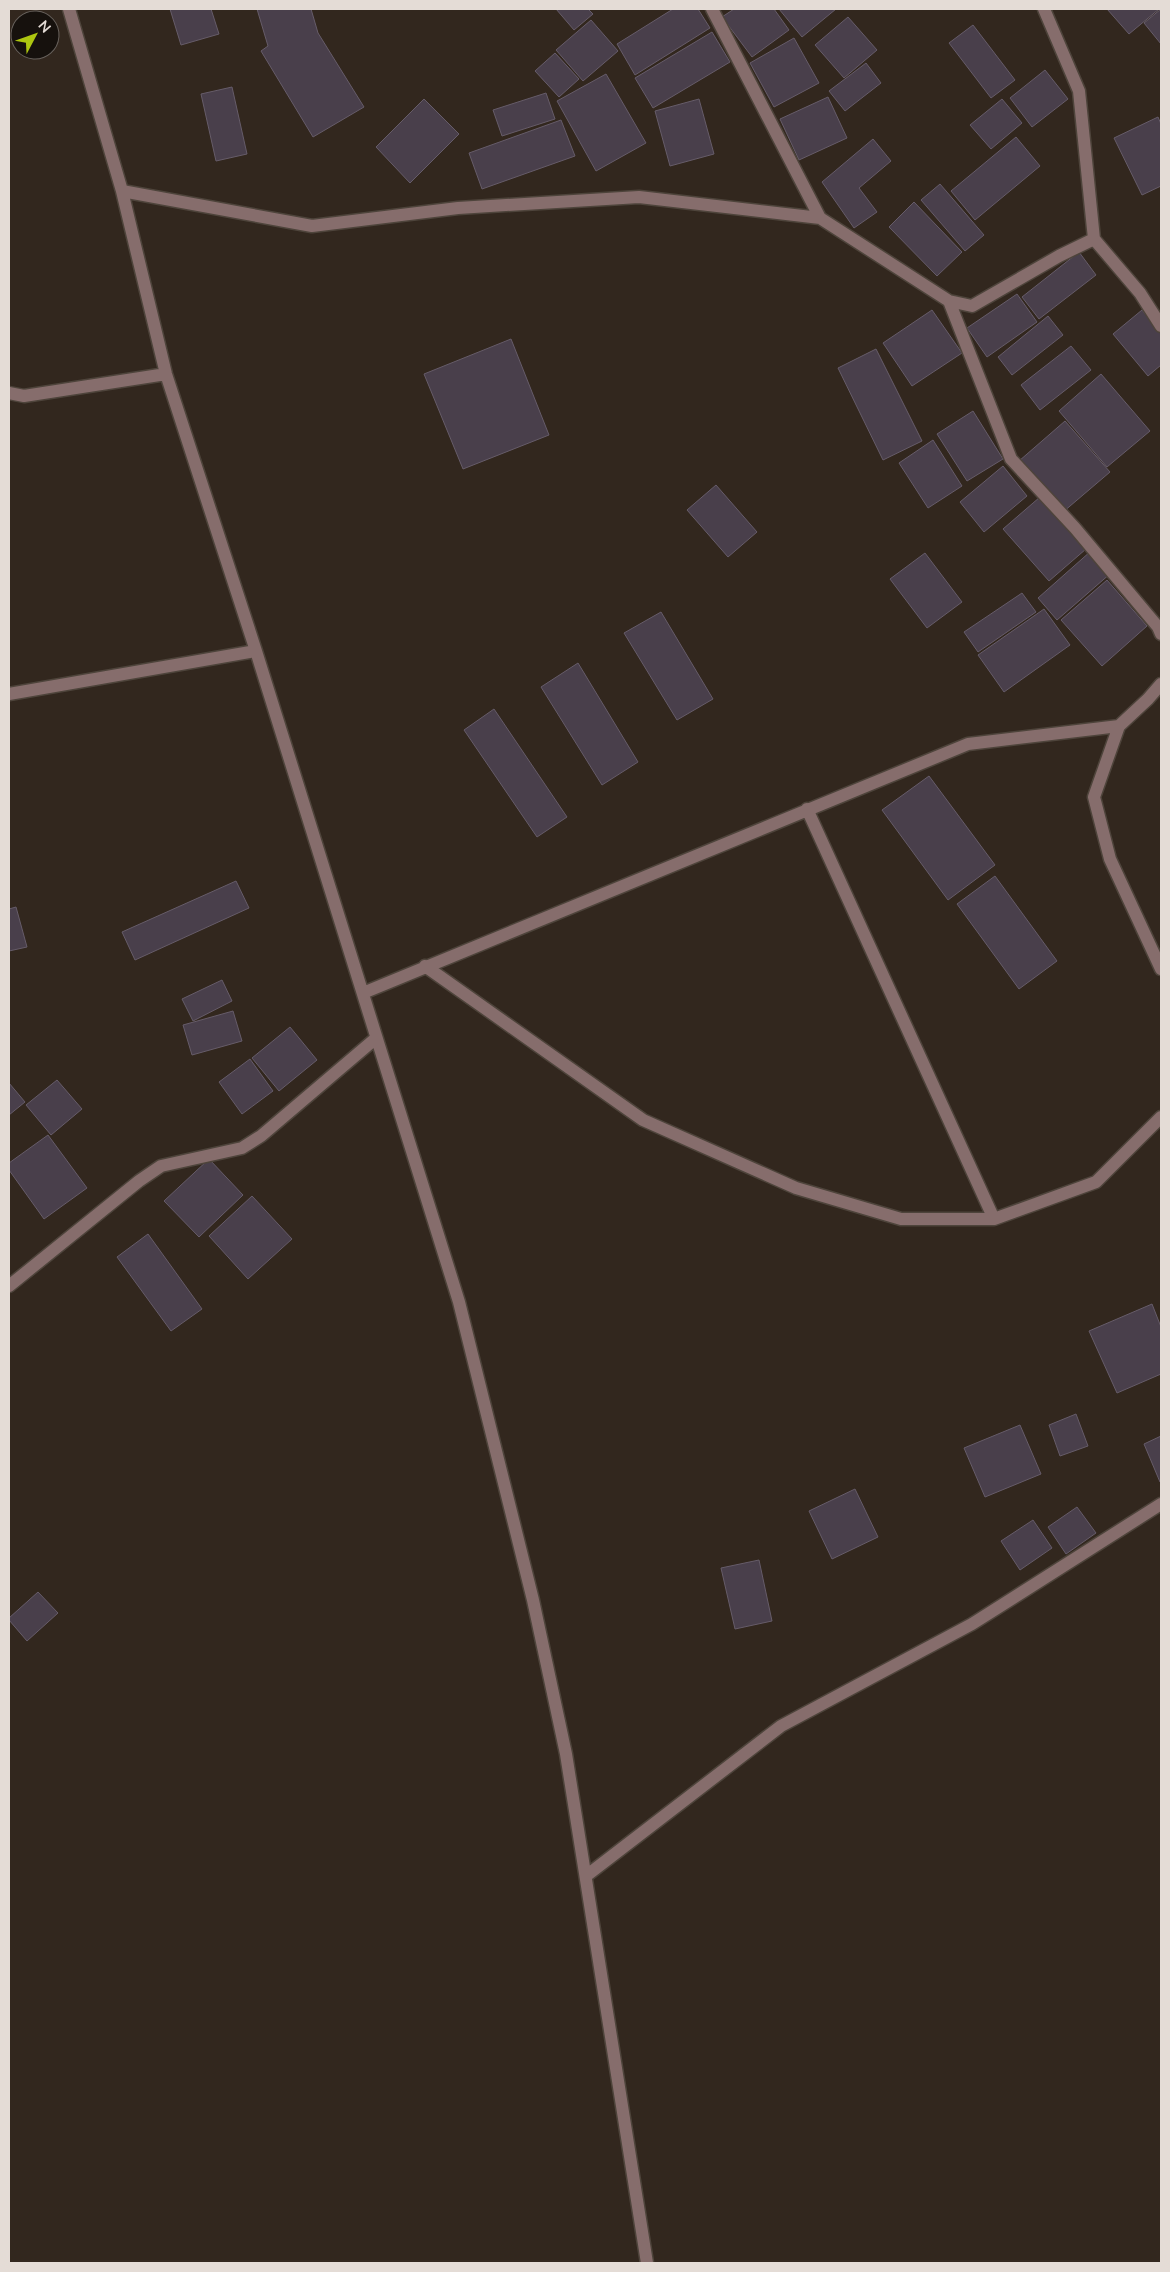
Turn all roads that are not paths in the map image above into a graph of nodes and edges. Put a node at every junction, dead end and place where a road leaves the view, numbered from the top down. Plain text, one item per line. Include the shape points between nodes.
1 (70, 9) edge
2 (712, 9) edge
3 (1044, 9) edge
4 (122, 191) junction
5 (820, 218) junction
6 (1094, 239) junction
7 (949, 301) junction
8 (1161, 326) edge
9 (166, 374) junction
10 (9, 393) edge
11 (1161, 634) edge
12 (256, 652) junction
13 (1161, 684) edge
14 (9, 694) edge
15 (1119, 726) junction
16 (806, 809) junction
17 (424, 966) junction
18 (1161, 969) edge
19 (363, 992) junction
20 (375, 1039) junction
21 (1161, 1117) edge
22 (994, 1219) junction
23 (9, 1286) edge
24 (1161, 1504) edge
25 (586, 1876) junction
26 (647, 2263) edge

1 - 4 street
2 - 5 street
3 - 6 street via 1078,91
4 - 5 street via 312,226 458,208 639,197
4 - 9 street
5 - 7 street
6 - 7 street via 972,306
6 - 8 street via 1140,293
7 - 11 street via 1011,458 1075,528
9 - 10 street via 24,396
9 - 12 street
12 - 14 street
12 - 19 street
13 - 15 street
15 - 16 street via 968,744
15 - 18 street via 1094,797 1110,859
16 - 17 street
16 - 22 street
17 - 19 street
17 - 22 street via 643,1120 796,1188 901,1219
19 - 20 street
20 - 23 street via 261,1136 242,1148 161,1166
20 - 25 street via 464,1322 533,1600 566,1754
21 - 22 street via 1096,1182
24 - 25 street via 972,1624 780,1726
25 - 26 street

